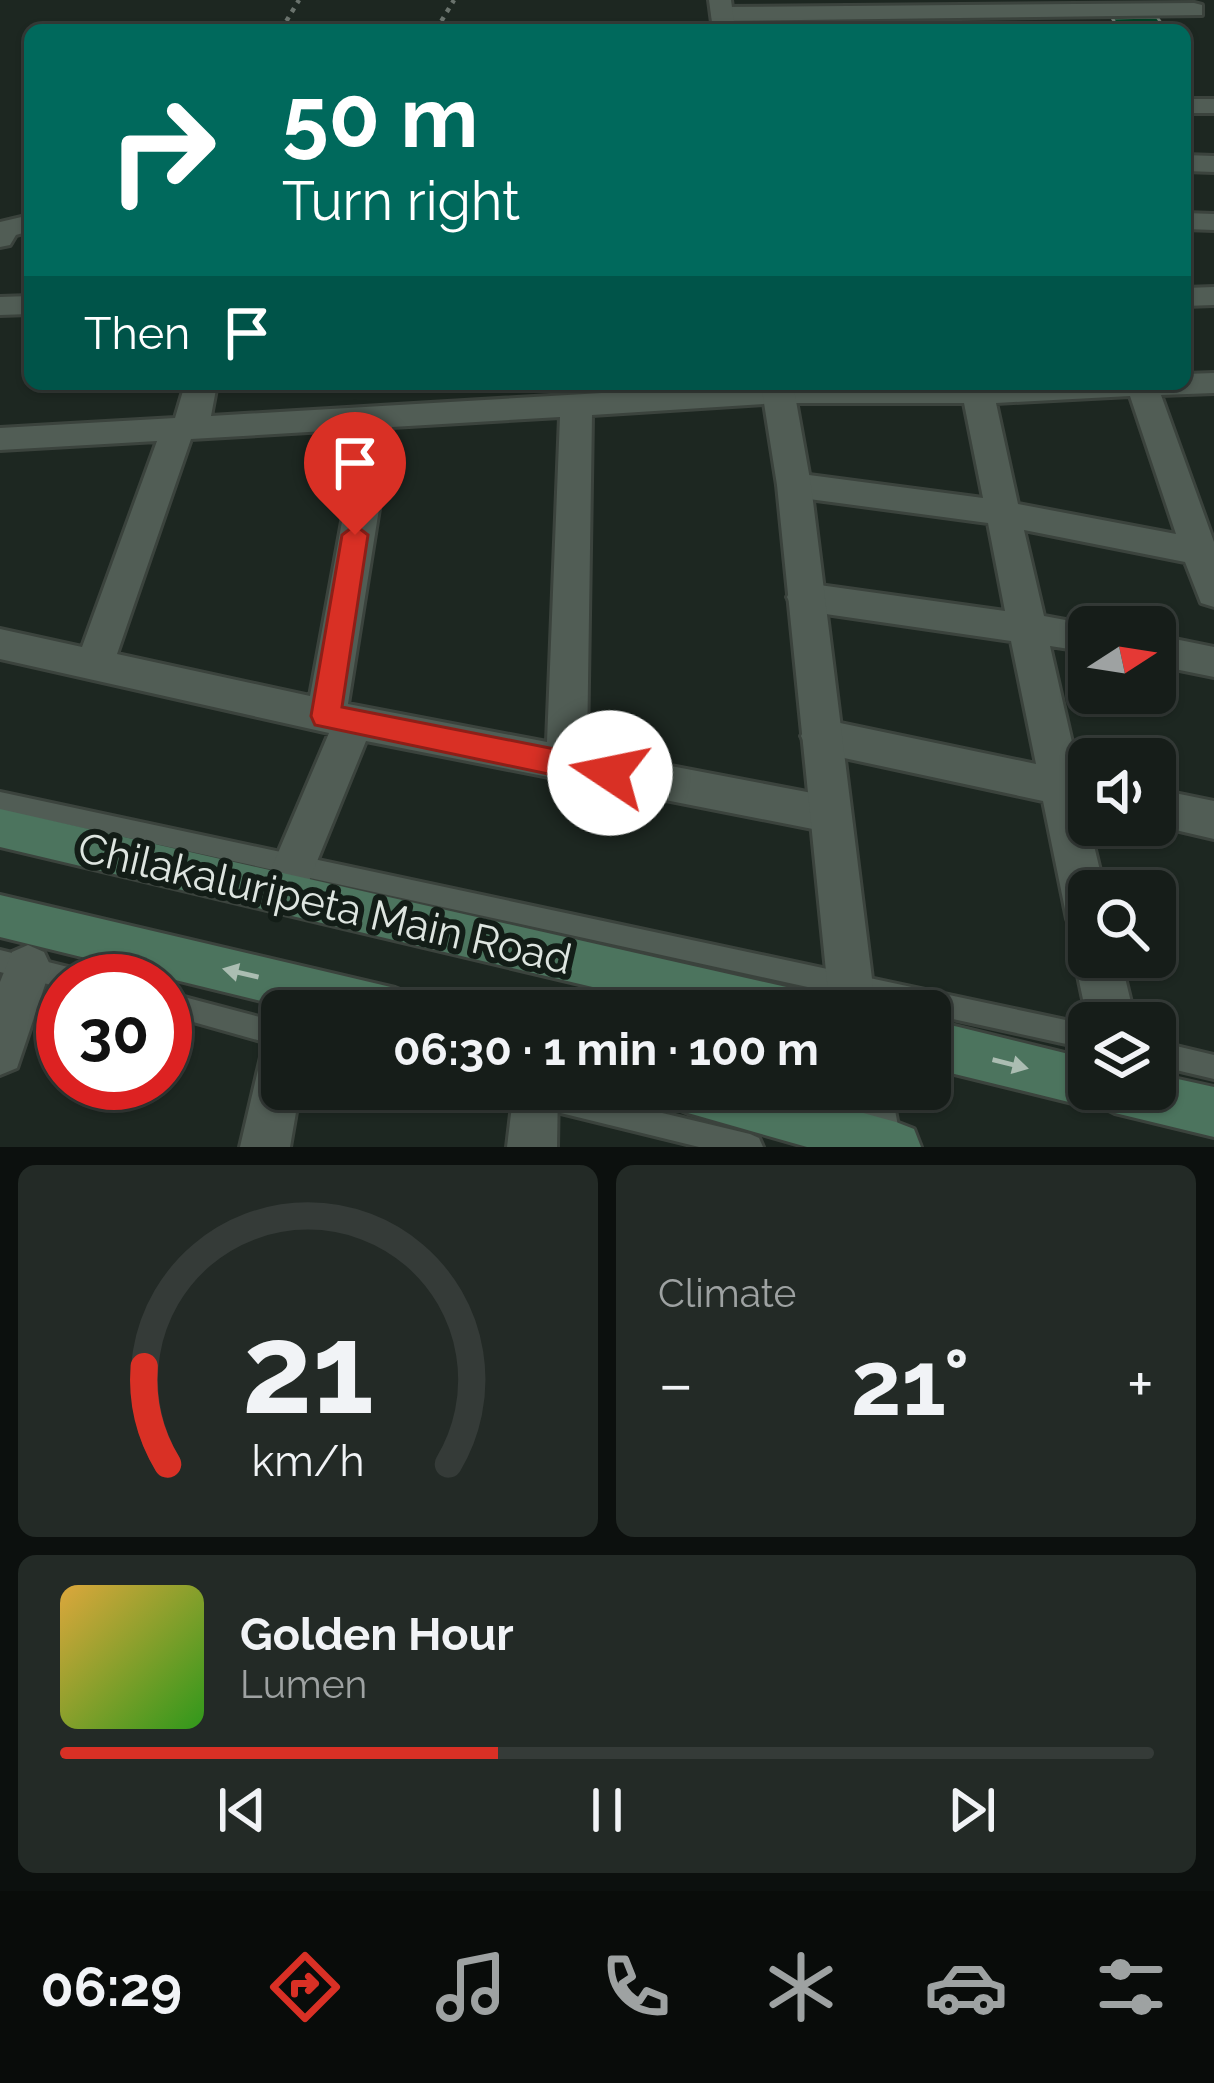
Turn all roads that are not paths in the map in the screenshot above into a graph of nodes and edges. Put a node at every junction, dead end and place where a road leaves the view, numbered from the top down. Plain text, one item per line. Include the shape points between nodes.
1 (1196, 12) edge
2 (961, 13) edge
3 (722, 14) edge
4 (24, 225) edge
5 (0, 239) edge
6 (200, 390) edge
7 (389, 390) edge
8 (764, 390) edge
9 (778, 390) edge
10 (828, 390) edge
11 (1039, 390) edge
12 (1143, 390) edge
13 (978, 393) junction
14 (576, 403) junction
15 (382, 419) junction
16 (177, 431) junction
17 (0, 439) edge
18 (794, 485) junction
19 (1003, 513) junction
20 (1208, 554) edge
21 (1214, 593) edge
22 (806, 597) junction
23 (1026, 625) junction
24 (1068, 633) edge
25 (0, 644) edge
26 (1176, 654) edge
27 (1214, 662) edge
28 (94, 665) junction
29 (340, 719) junction
30 (820, 736) junction
31 (566, 765) junction
32 (1068, 768) edge
33 (1068, 788) edge
34 (0, 801) edge
35 (1176, 812) edge
36 (828, 814) junction
37 (1214, 820) edge
38 (0, 828) edge
39 (294, 867) junction
40 (0, 916) edge
41 (14, 964) edge
42 (308, 990) edge
43 (700, 990) edge
44 (825, 990) edge
45 (851, 990) edge
46 (192, 1010) edge
47 (951, 1014) edge
48 (261, 1029) edge
49 (1068, 1033) edge
50 (951, 1049) edge
51 (0, 1051) edge
52 (1176, 1058) edge
53 (1214, 1067) edge
54 (1068, 1078) edge
55 (1176, 1103) edge
56 (272, 1110) edge
57 (527, 1110) edge
58 (598, 1110) edge
59 (761, 1110) edge
60 (873, 1110) edge
61 (1214, 1112) edge
62 (883, 1145) edge
63 (265, 1147) edge
64 (532, 1147) edge
65 (750, 1147) edge

1 - 2 street
2 - 3 street
4 - 5 street via 4,229
6 - 16 street via 194,421
7 - 15 street
8 - 14 street
9 - 18 street
10 - 13 street
11 - 13 street
12 - 20 street
13 - 19 street
14 - 15 street
14 - 31 street
15 - 16 street
15 - 29 street
16 - 17 street
16 - 28 street
18 - 19 street
18 - 22 street
19 - 20 street
19 - 23 street
20 - 21 street
22 - 23 street
22 - 30 street
23 - 24 street
23 - 32 street
25 - 28 street
26 - 27 street
28 - 29 street
29 - 31 street
29 - 39 street
30 - 33 street
30 - 36 street
31 - 36 street
34 - 39 lane
35 - 37 street
36 - 45 street
38 - 43 main road, Chilakaluripeta Main Road
39 - 44 lane
42 -> 40 main road
41 - 51 street
46 - 48 lane
47 - 49 lane
50 -> 54 main road
52 - 53 lane
55 - 61 main road
56 - 63 street
57 - 64 street
58 - 65 lane
59 - 62 main road
60 - 62 street

